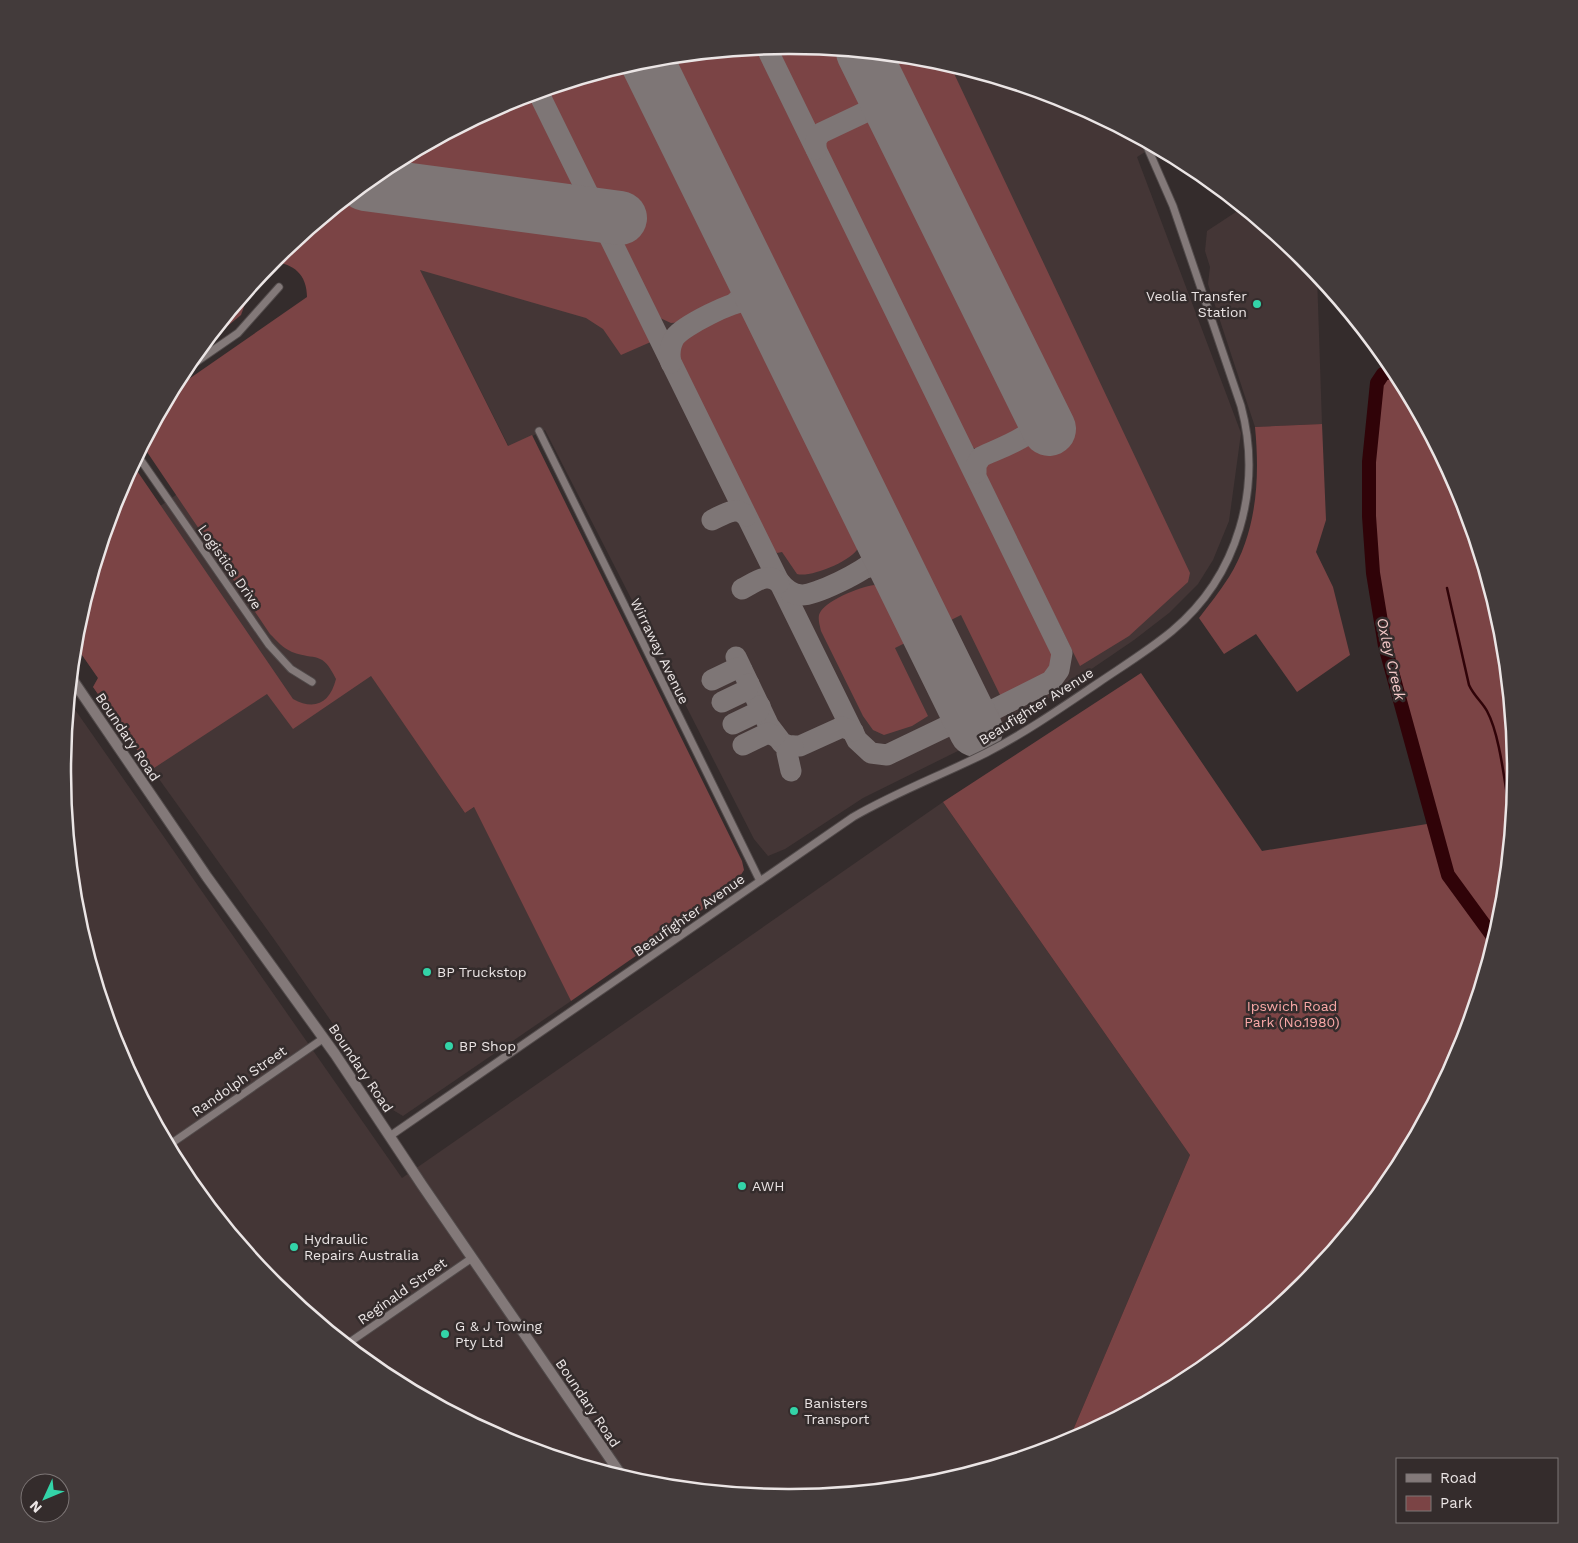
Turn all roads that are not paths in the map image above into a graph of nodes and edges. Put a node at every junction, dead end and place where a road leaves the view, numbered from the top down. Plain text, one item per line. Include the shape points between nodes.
1 (1148, 150) edge
2 (279, 286) dead end
3 (205, 355) edge
4 (539, 431) dead end
5 (142, 461) edge
6 (312, 682) dead end
7 (76, 685) edge
8 (760, 881) junction
9 (324, 1038) junction
10 (390, 1136) junction
11 (174, 1141) edge
12 (472, 1258) junction
13 (352, 1341) edge
14 (616, 1468) edge

1 - 8 street, Beaufighter Avenue via 1173,206 1231,374 1248,435 1248,498 1238,535 1221,573 1196,608 1173,631 1070,702 992,749 874,805
2 - 3 street via 242,329
4 - 8 street, Wirraway Avenue
5 - 6 street, Logistics Drive via 269,645 291,669
7 - 9 main road, Boundary Road via 207,877
8 - 10 street, Beaufighter Avenue
9 - 10 main road, Boundary Road
9 - 11 street, Randolph Street
10 - 12 main road, Boundary Road
12 - 13 street, Reginald Street
12 - 14 main road, Boundary Road

